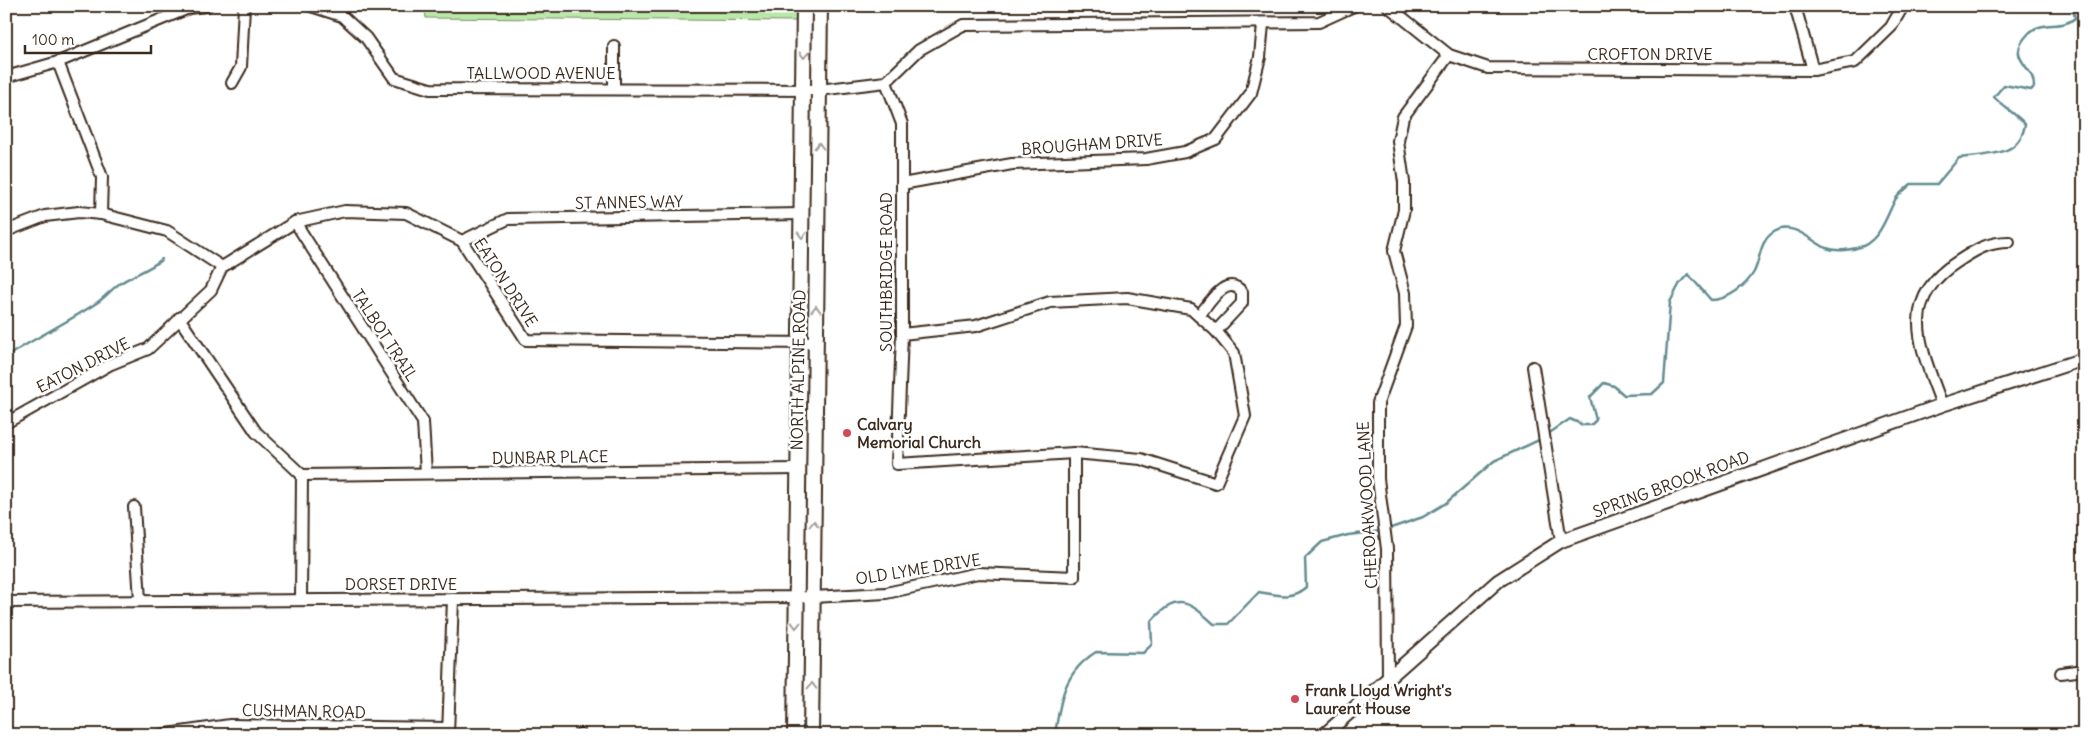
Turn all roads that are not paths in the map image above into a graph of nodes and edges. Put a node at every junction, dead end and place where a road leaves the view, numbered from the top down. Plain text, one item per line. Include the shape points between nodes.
1 (208, 6) edge
2 (244, 6) edge
3 (311, 6) edge
4 (804, 6) edge
5 (820, 6) edge
6 (1354, 6) edge
7 (1388, 6) edge
8 (1794, 6) edge
9 (1903, 6) edge
10 (1262, 24) junction
11 (614, 46) dead end
12 (1449, 55) junction
13 (58, 62) junction
14 (1813, 70) junction
15 (6, 76) edge
16 (886, 82) junction
17 (232, 83) dead end
18 (614, 88) junction
19 (803, 89) junction
20 (819, 90) junction
21 (902, 184) junction
22 (101, 214) junction
23 (802, 214) junction
24 (295, 222) junction
25 (6, 231) edge
26 (462, 241) junction
27 (2009, 242) dead end
28 (222, 267) junction
29 (1195, 313) junction
30 (179, 318) junction
31 (1216, 331) junction
32 (902, 334) junction
33 (800, 342) junction
34 (816, 343) junction
35 (2084, 359) edge
36 (1533, 367) dead end
37 (1942, 405) junction
38 (6, 423) edge
39 (1074, 453) junction
40 (798, 469) junction
41 (426, 473) junction
42 (302, 475) junction
43 (134, 507) dead end
44 (1561, 541) junction
45 (797, 596) junction
46 (813, 597) junction
47 (453, 599) junction
48 (140, 600) junction
49 (301, 600) junction
50 (6, 602) edge
51 (2084, 670) edge
52 (2061, 673) dead end
53 (1388, 678) junction
54 (448, 731) edge
55 (160, 735) edge
56 (795, 735) edge
57 (811, 735) edge
58 (1324, 735) edge

1 - 13 street via 189,8
2 - 17 street via 242,67
3 - 18 street, TALLWOOD AVENUE via 342,16 366,38 394,78 430,88
4 -> 19 main road, NORTH ALPINE ROAD
5 - 20 main road, NORTH ALPINE ROAD
6 - 10 street via 1319,22
7 - 12 street, CROFTON DRIVE
8 - 14 street
9 - 14 street, CROFTON DRIVE via 1891,27 1855,62
10 - 16 street via 963,25 919,50
10 - 21 street, BROUGHAM DRIVE via 1260,57 1250,93 1216,139 1185,152 1146,159 1012,164
11 - 18 street
12 - 14 street, CROFTON DRIVE via 1488,68
12 - 53 street, CHEROAKWOOD LANE via 1403,117 1398,141 1404,210 1394,251 1405,293 1406,326 1378,403 1378,479 1387,549
13 - 15 street
13 - 22 street via 102,177
16 - 20 street, TALLWOOD AVENUE
16 - 21 street, SOUTHBRIDGE ROAD via 902,124
18 - 19 street, TALLWOOD AVENUE
19 - 20 street, TALLWOOD AVENUE
19 - 23 main road, NORTH ALPINE ROAD
34 -> 20 main road, NORTH ALPINE ROAD
21 - 32 street, SOUTHBRIDGE ROAD
22 - 25 street via 78,212 45,216
22 - 28 street via 167,231
23 - 26 street, ST ANNES WAY via 508,219
23 -> 33 main road, NORTH ALPINE ROAD
24 - 26 street, EATON DRIVE via 345,211 406,213
24 - 28 street, EATON DRIVE
24 - 41 street, TALBOT TRAIL via 423,422
26 - 33 street, EATON DRIVE via 526,340
27 - 37 street via 1992,242 1944,270 1927,290 1918,310 1921,349
28 - 30 street, EATON DRIVE via 211,290
29 - 31 street
29 - 31 street via 1220,290 1230,286 1239,288 1242,303
29 - 32 street via 1127,298 1050,302 976,326
30 - 38 street, EATON DRIVE via 148,349 111,364
30 - 42 street via 256,432
31 - 39 street via 1234,352 1245,416 1216,483 1141,459
32 - 39 street, SOUTHBRIDGE ROAD via 897,464
33 - 34 street, EATON DRIVE
33 - 40 main road, NORTH ALPINE ROAD
46 -> 34 main road, NORTH ALPINE ROAD
35 - 37 street, SPRING BROOK ROAD
36 - 44 street
37 - 44 street, SPRING BROOK ROAD
39 - 46 street, OLD LYME DRIVE via 1074,576 978,573 886,593
40 - 41 street, DUNBAR PLACE
40 - 45 main road, NORTH ALPINE ROAD
41 - 42 street, DUNBAR PLACE
42 - 49 street
43 - 48 street
44 - 53 street, SPRING BROOK ROAD via 1498,581
45 - 46 street, OLD LYME DRIVE
45 - 47 street, DORSET DRIVE
45 -> 56 main road, NORTH ALPINE ROAD
57 -> 46 main road, NORTH ALPINE ROAD
47 - 49 street, DORSET DRIVE
47 - 54 street
48 - 49 street, DORSET DRIVE
48 - 50 street, DORSET DRIVE
51 - 52 street
53 - 58 street, SPRING BROOK ROAD
54 - 55 street, CUSHMAN ROAD via 230,725

